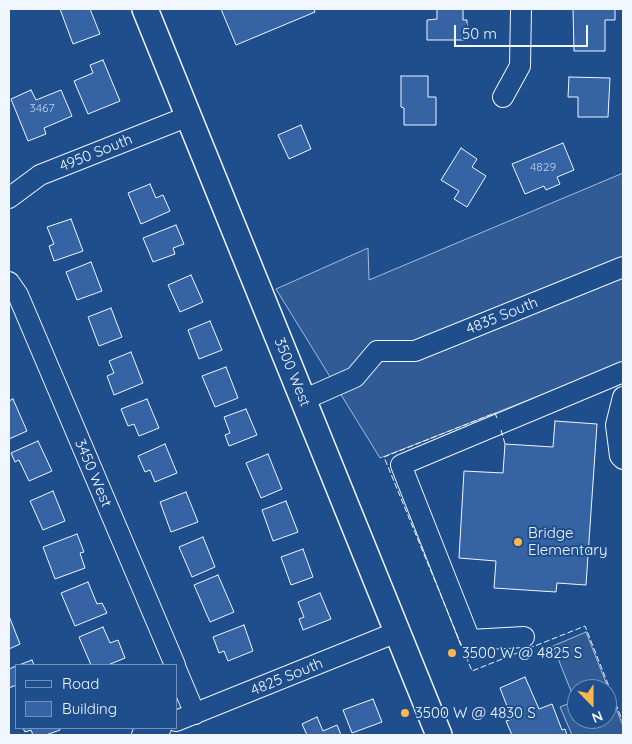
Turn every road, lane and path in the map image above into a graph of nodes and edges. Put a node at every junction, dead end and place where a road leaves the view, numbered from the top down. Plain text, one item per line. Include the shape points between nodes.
1 (146, 9) edge
2 (521, 9) edge
3 (504, 97) dead end
4 (189, 116) junction
5 (9, 198) edge
6 (623, 267) edge
7 (9, 282) edge
8 (623, 372) edge
9 (623, 397) edge
10 (303, 400) junction
11 (623, 459) edge
12 (397, 632) junction
13 (524, 637) dead end
14 (175, 664) edge
15 (178, 674) edge
16 (195, 714) junction
17 (178, 720) edge
18 (158, 729) edge
19 (142, 735) edge
20 (439, 735) edge

1 - 4 main road, 3500 West
2 - 3 street via 520,66
4 - 5 street, 4950 South via 40,175
4 - 10 main road, 3500 West
6 - 10 street, 4835 South via 415,351 377,351 355,377
7 - 14 street, 3450 West via 18,295
8 - 13 street via 401,465 470,640
9 - 11 street via 616,425
10 - 12 main road, 3500 West
12 - 16 street, 4825 South
12 - 20 main road, 3500 West
15 - 16 street
16 - 17 street, 4825 South
18 - 19 street

